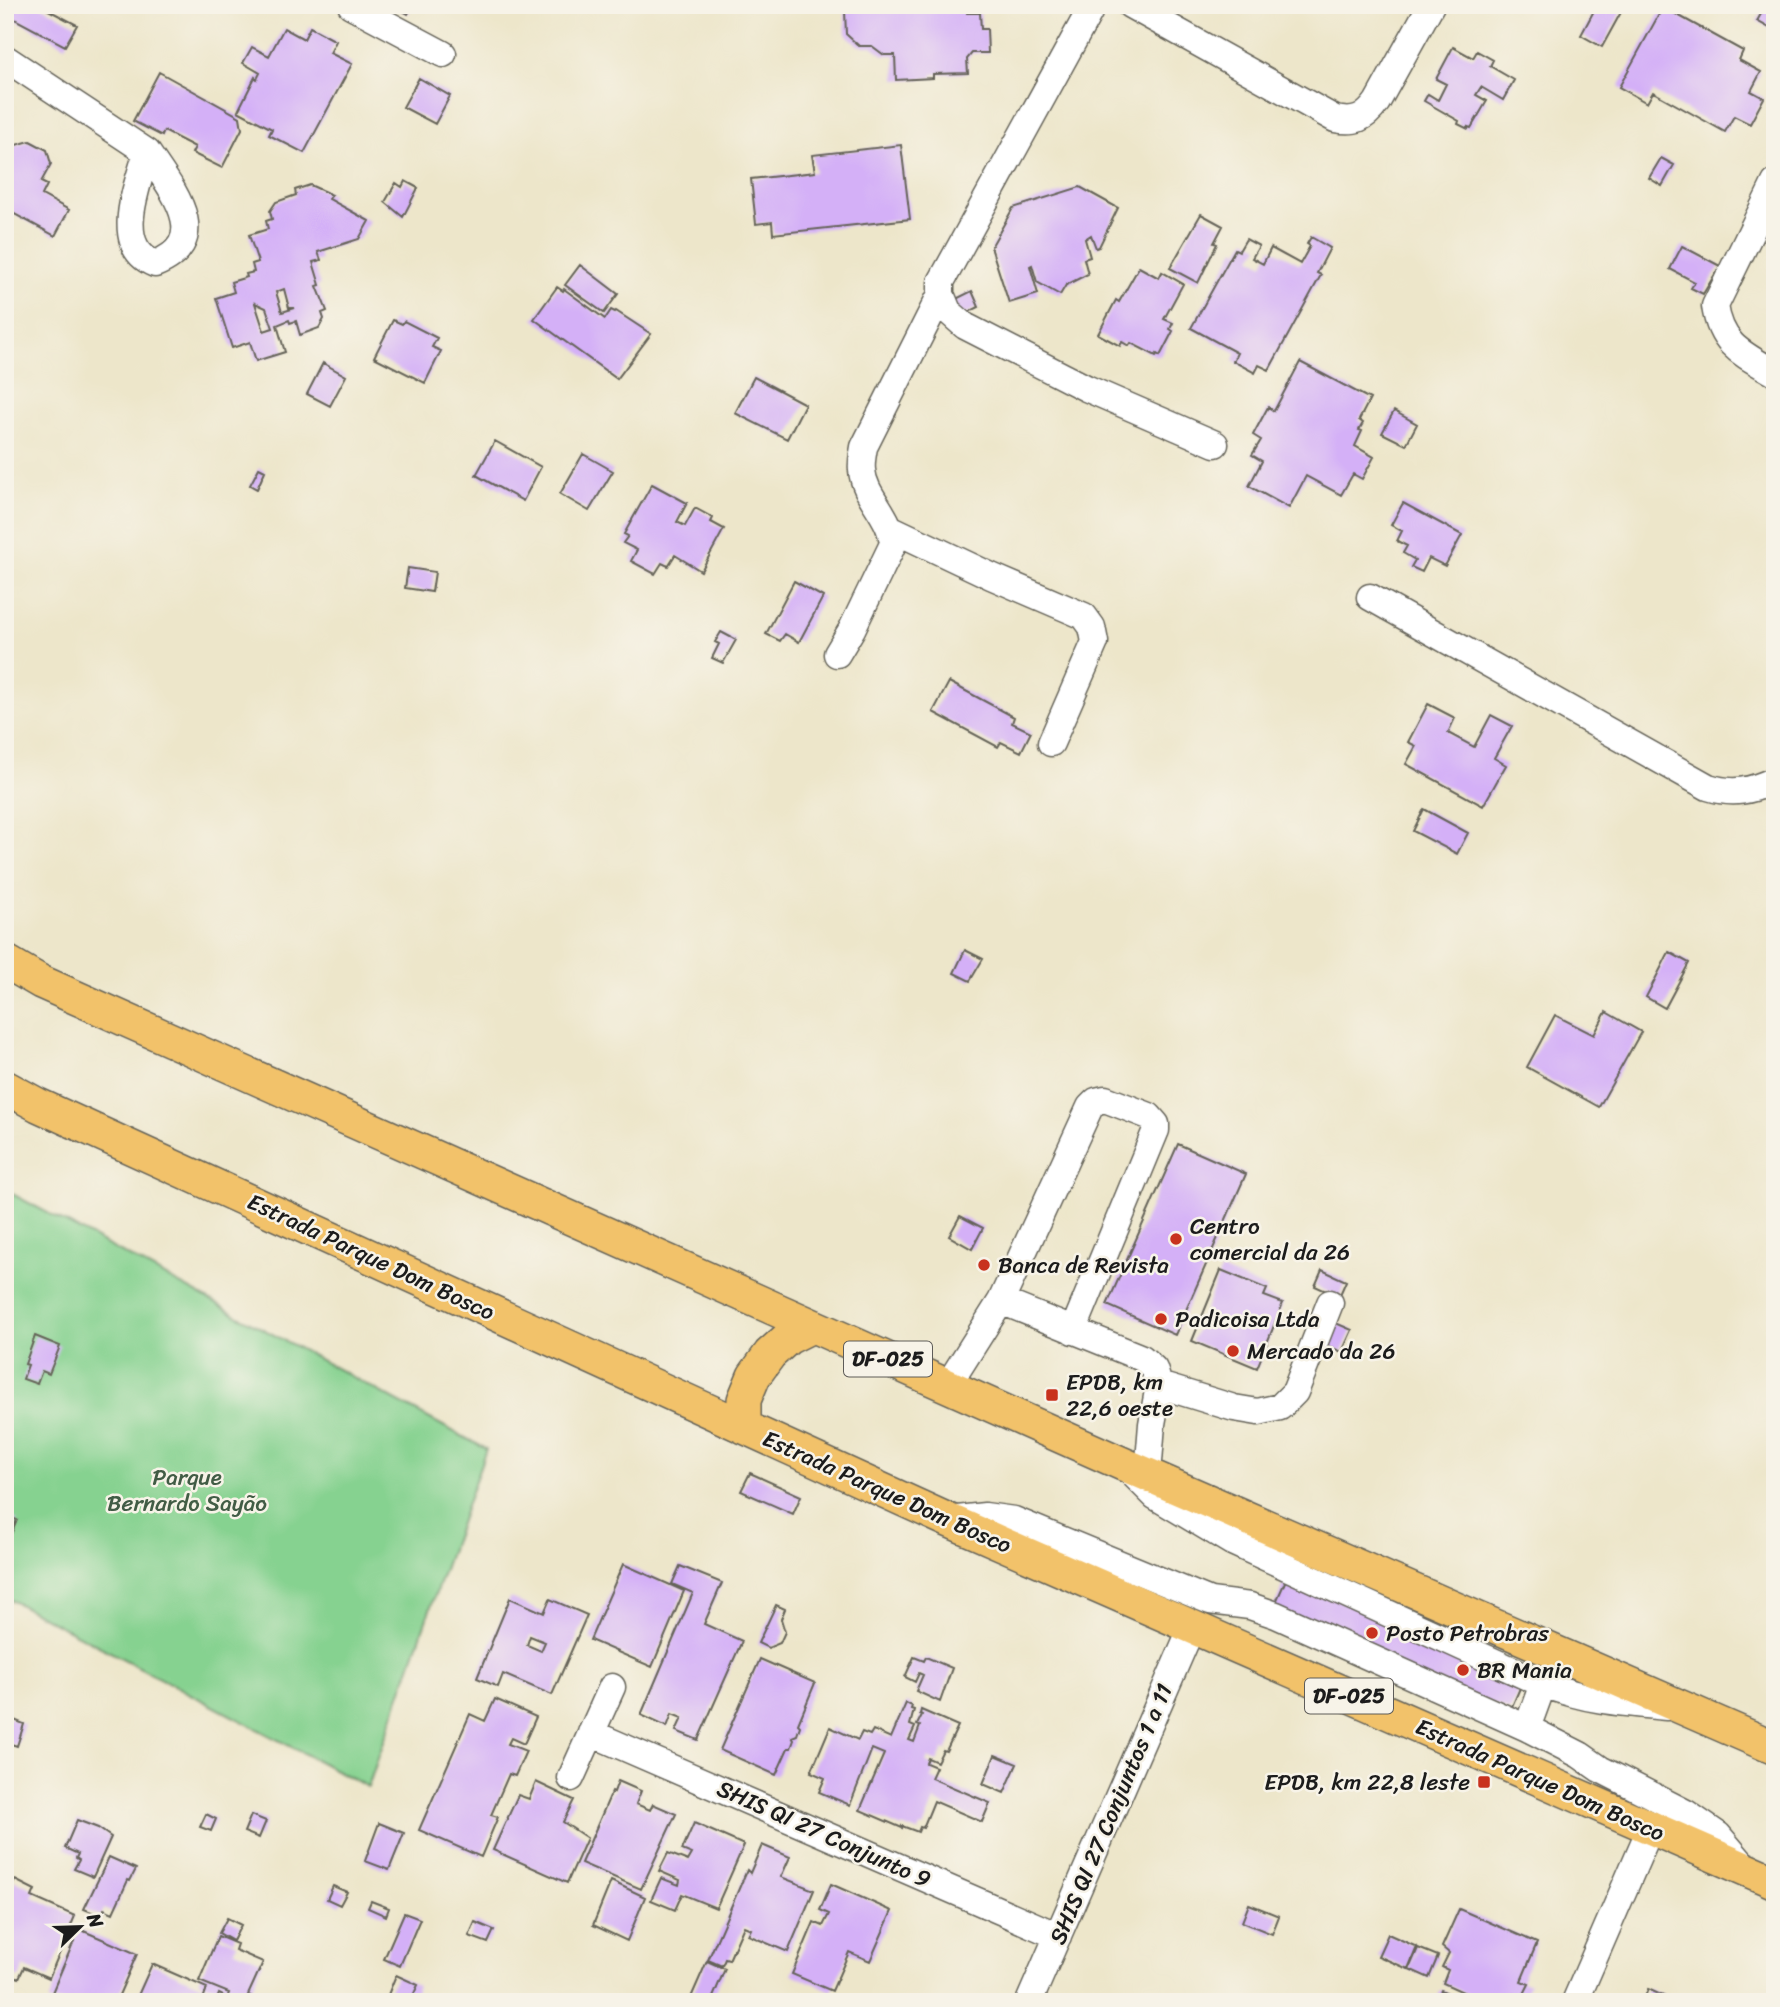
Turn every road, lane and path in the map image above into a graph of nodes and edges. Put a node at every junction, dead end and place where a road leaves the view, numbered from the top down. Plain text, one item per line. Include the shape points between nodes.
1 (351, 5) edge
2 (1093, 5) edge
3 (1130, 5) edge
4 (1431, 5) edge
5 (443, 54) dead end
6 (5, 58) edge
7 (147, 152) dead end
8 (1775, 183) edge
9 (941, 294) junction
10 (1775, 373) edge
11 (1215, 444) dead end
12 (892, 529) junction
13 (1370, 597) dead end
14 (837, 654) dead end
15 (1051, 743) dead end
16 (1775, 780) edge
17 (5, 961) edge
18 (5, 1087) edge
19 (1001, 1301) junction
20 (1329, 1303) dead end
21 (812, 1326) junction
22 (1073, 1331) junction
23 (948, 1385) junction
24 (1159, 1385) junction
25 (744, 1427) junction
26 (1135, 1469) junction
27 (948, 1520) junction
28 (1192, 1627) junction
29 (1543, 1684) junction
30 (612, 1686) dead end
31 (1683, 1708) junction
32 (1527, 1728) junction
33 (591, 1732) junction
34 (1775, 1748) edge
35 (571, 1778) dead end
36 (1650, 1829) junction
37 (1762, 1877) edge
38 (1058, 1936) junction
39 (1029, 2002) edge
40 (1575, 2002) edge

1 - 5 street
2 - 9 street via 941,282
3 - 4 street via 1335,119 1349,122 1368,115
6 - 7 street
8 - 10 street via 1715,306 1729,344
9 - 11 street via 948,311 965,326 1086,388
9 - 12 street via 864,446 862,471
12 - 14 street via 893,544
12 - 15 street via 1084,616 1095,642
13 - 16 street via 1708,787 1736,792
17 - 21 main road, DF-025 via 54,988
18 - 25 main road, Estrada Parque Dom Bosco / DF-025
19 - 22 street
19 - 22 street via 1090,1107 1105,1099 1149,1116 1156,1130
19 - 23 street
20 - 24 street via 1294,1392 1280,1407 1258,1412 1234,1408
21 - 23 main road, DF-025
21 - 25 main road via 788,1338 754,1377 744,1400
22 - 24 street via 1142,1358 1154,1369
23 - 26 main road, DF-025
24 - 26 street via 1152,1424
25 - 27 main road, Estrada Parque Dom Bosco / DF-025
26 - 29 street via 1156,1496 1232,1542
26 - 31 main road, DF-025
27 - 28 main road, Estrada Parque Dom Bosco / DF-025
27 - 32 street via 985,1516 1014,1520 1209,1601 1250,1605 1276,1615
28 - 36 main road, Estrada Parque Dom Bosco / DF-025
28 - 38 street, SHIS QI 27 Conjuntos 1 a 11
29 - 31 street via 1610,1703
29 - 32 street
30 - 33 street
31 - 34 main road, DF-025
32 - 37 street via 1686,1813 1718,1835
33 - 35 street
33 - 38 street, SHIS QI 27 Conjunto 9
36 - 37 main road, Estrada Parque Dom Bosco / DF-025
36 - 40 street
38 - 39 street, SHIS QI 27 Conjuntos 1 a 11

